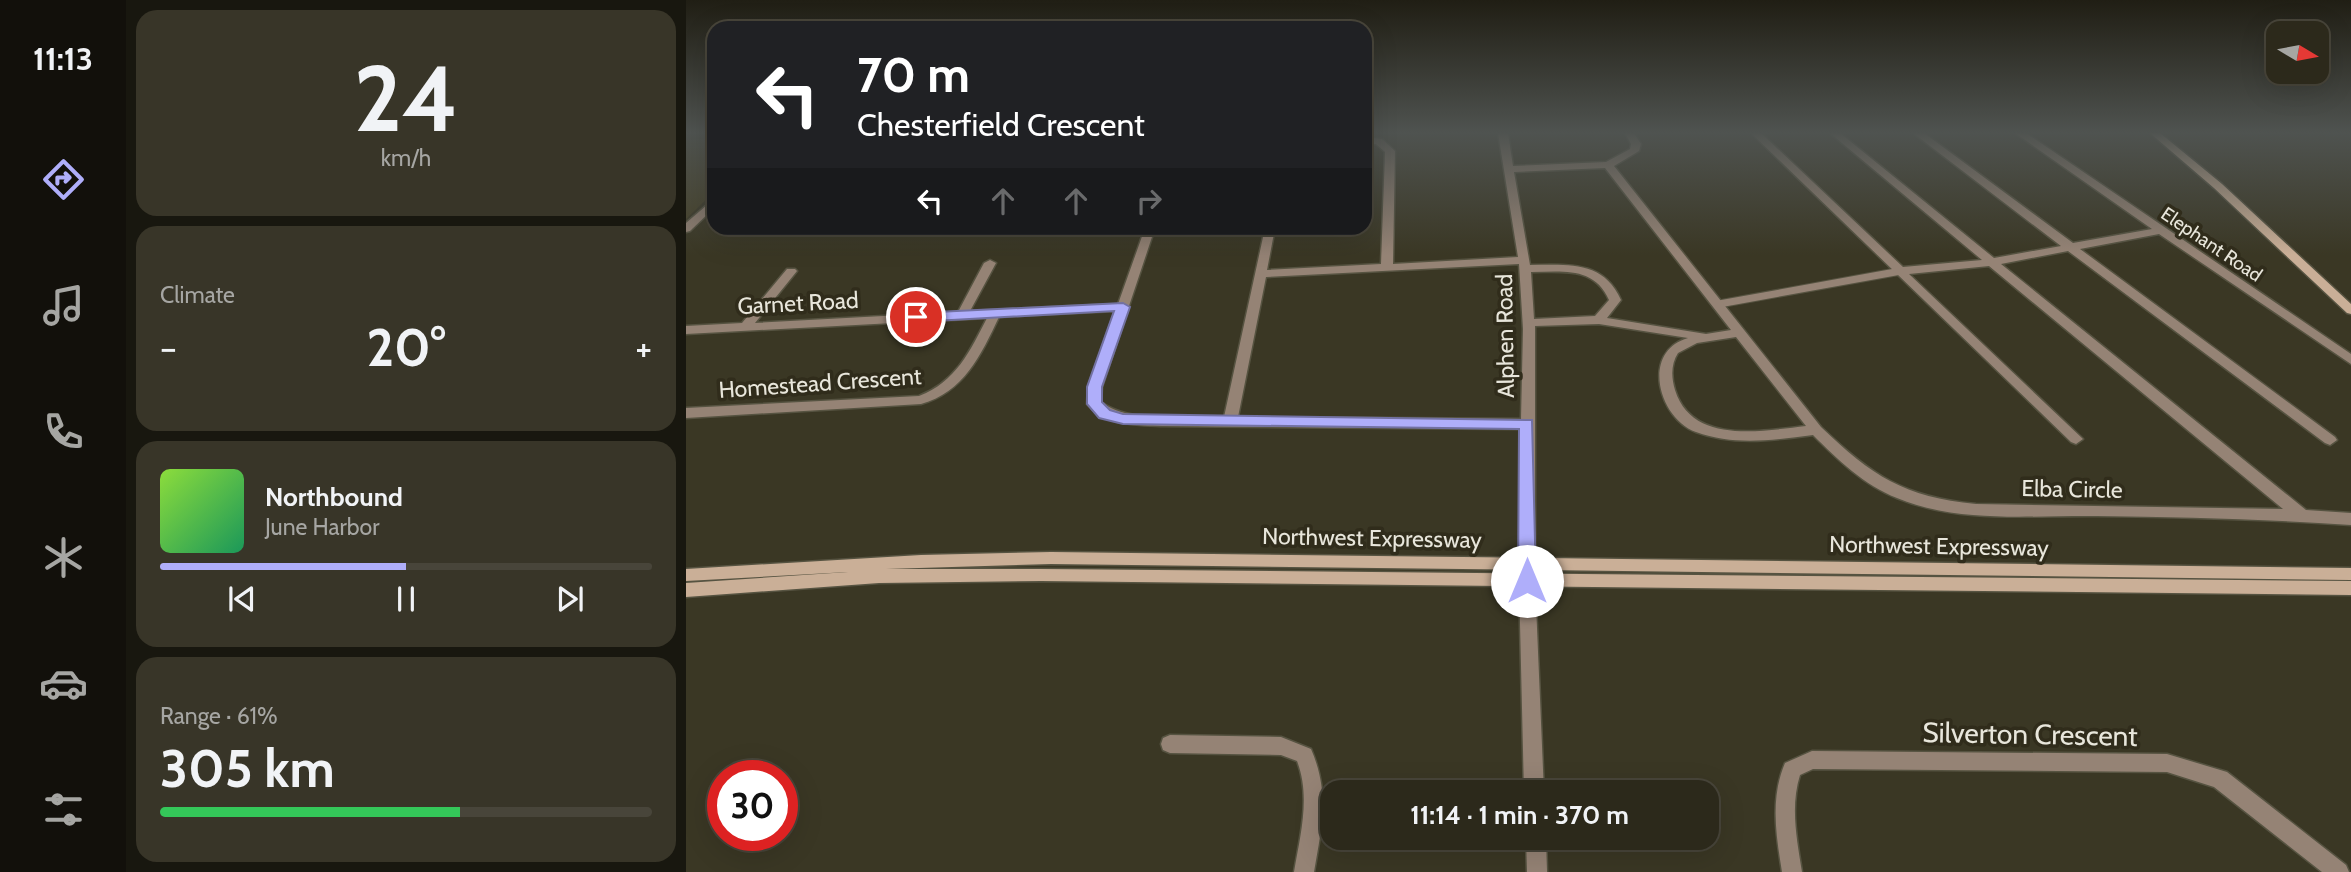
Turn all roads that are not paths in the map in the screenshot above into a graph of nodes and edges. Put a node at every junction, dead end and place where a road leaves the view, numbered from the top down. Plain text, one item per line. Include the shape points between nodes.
1 (1389, 174) edge
2 (1511, 174) edge
3 (1615, 174) edge
4 (1798, 174) edge
5 (1884, 174) edge
6 (1972, 174) edge
7 (2079, 174) edge
8 (2205, 174) edge
9 (707, 210) edge
10 (686, 229) edge
11 (2161, 230) junction
12 (1148, 235) edge
13 (1269, 235) edge
14 (2071, 247) junction
15 (1993, 262) junction
16 (990, 263) dead end
17 (1524, 265) junction
18 (1387, 267) junction
19 (791, 271) dead end
20 (1901, 271) junction
21 (1262, 274) junction
22 (1719, 304) junction
23 (1123, 307) junction
24 (2351, 310) edge
25 (995, 313) junction
26 (962, 315) junction
27 (1599, 320) junction
28 (1528, 323) junction
29 (746, 326) junction
30 (686, 330) edge
31 (1741, 332) junction
32 (1710, 338) junction
33 (2351, 360) edge
34 (686, 413) edge
35 (1230, 422) junction
36 (1527, 424) junction
37 (1816, 430) junction
38 (2076, 439) dead end
39 (2330, 440) dead end
40 (2301, 515) junction
41 (2351, 519) edge
42 (1527, 572) junction
43 (2351, 574) edge
44 (686, 575) edge
45 (2351, 588) edge
46 (686, 590) edge
47 (1170, 744) dead end
48 (1534, 780) edge
49 (1536, 850) edge
50 (1304, 872) edge
51 (1537, 872) edge
52 (1792, 872) edge
53 (2339, 872) edge

1 - 18 street
2 - 17 street, Alphen Road
3 - 22 street, Elba Circle
4 - 20 street
5 - 15 street
6 - 14 street
7 - 11 street, Elephant Road
8 - 24 main road
9 - 10 street
11 - 14 street
11 - 33 street, Elephant Road
12 - 23 street
13 - 21 street
14 - 15 street
14 - 39 street
15 - 20 street
15 - 40 street
16 - 26 street
17 - 18 street
17 - 27 street via 1573,268 1596,275 1612,288 1615,300
17 - 28 street, Alphen Road
18 - 21 street
19 - 29 street
20 - 22 lane
20 - 38 street
21 - 35 street
22 - 31 street, Elba Circle
23 - 25 street, Garnet Road
23 - 35 street via 1095,387 1094,404 1105,414 1123,419
25 - 26 street, Garnet Road
25 - 34 street, Homestead Crescent via 956,384 935,396
26 - 29 street, Garnet Road
27 - 28 street
27 - 32 street
28 - 36 street, Alphen Road
29 - 30 street, Garnet Road
31 - 32 street
31 - 37 street, Elba Circle
32 - 37 street via 1684,343 1673,350 1668,361 1671,402 1681,418 1696,428 1744,436
35 - 36 street
36 - 42 street, Alphen Road
37 - 40 street, Elba Circle via 1847,461 1883,485 1940,506
40 - 41 street, Elba Circle
42 - 43 main road, Northwest Expressway
42 - 44 main road, Northwest Expressway via 1051,558
42 - 45 main road, Northwest Expressway
42 - 46 main road, Northwest Expressway via 879,576
42 - 48 street, Alphen Road
47 - 50 street via 1281,746 1304,755 1314,774 1316,799
49 - 51 street
52 - 53 street, Silverton Crescent via 1783,822 1785,789 1793,769 1812,760 2167,763 2220,779

